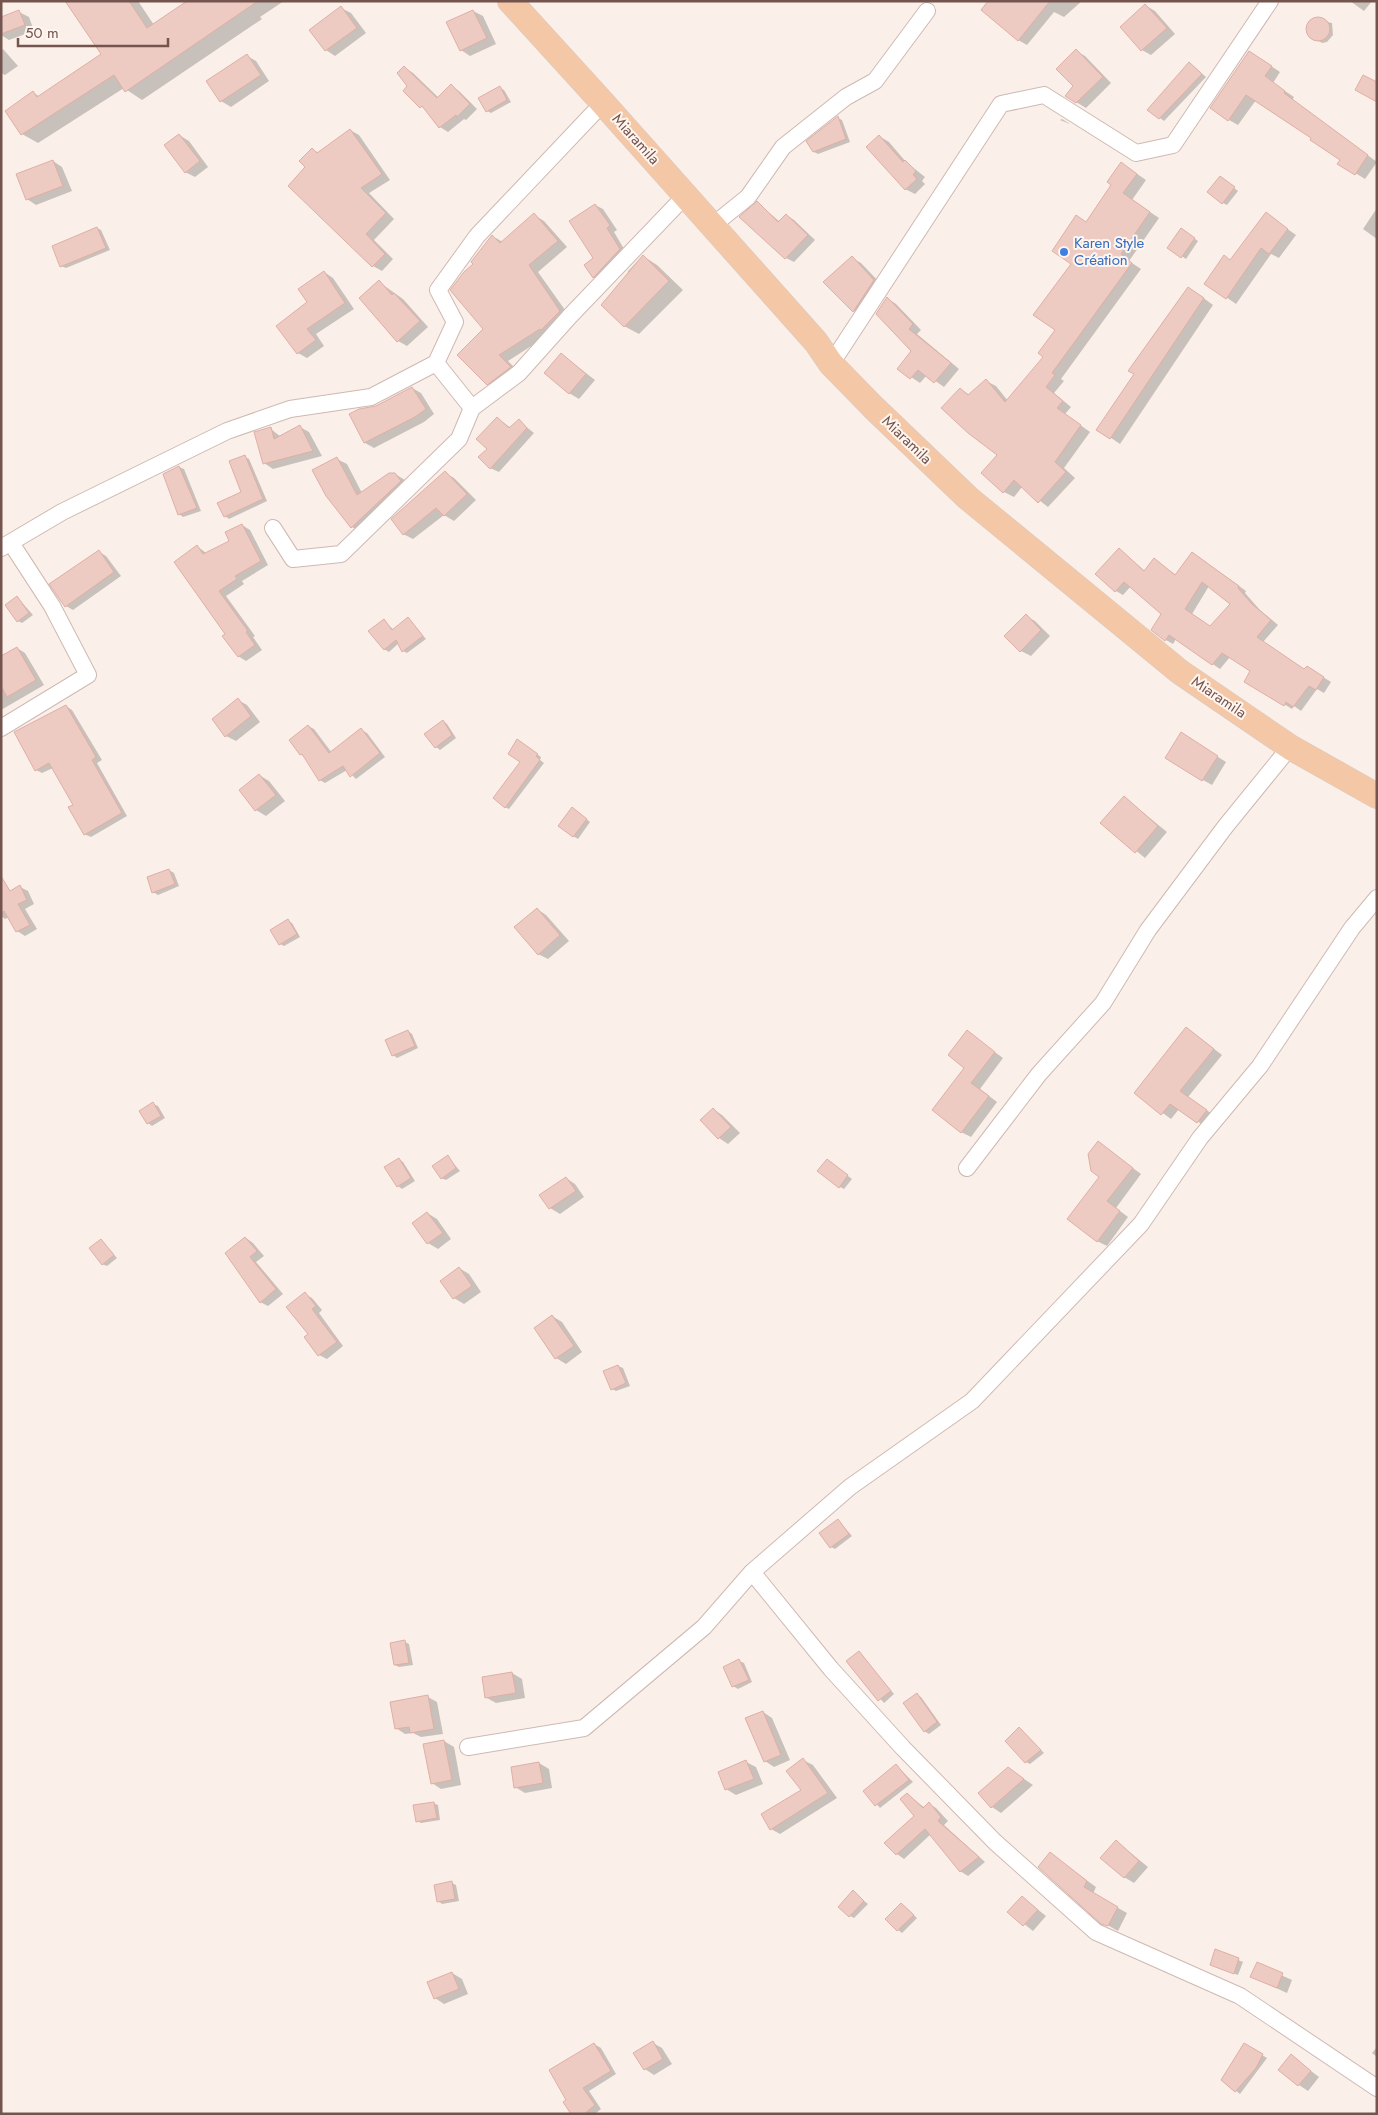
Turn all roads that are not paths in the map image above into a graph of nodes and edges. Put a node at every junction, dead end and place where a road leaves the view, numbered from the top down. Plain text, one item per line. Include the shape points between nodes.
1 (510, 1) edge
2 (1270, 1) edge
3 (928, 11) dead end
4 (603, 103) junction
5 (686, 195) junction
6 (712, 226) junction
7 (436, 363) junction
8 (831, 364) junction
9 (472, 408) junction
10 (273, 528) dead end
11 (6, 546) edge
12 (1, 728) edge
13 (1290, 746) junction
14 (1377, 796) edge
15 (1377, 898) edge
16 (967, 1168) dead end
17 (752, 1572) junction
18 (468, 1747) dead end
19 (1377, 2088) edge

1 - 4 main road, Miaramila
2 - 8 street via 1173,144 1136,153 1044,95 1001,104
3 - 6 street via 875,81 846,97 783,146 748,197
4 - 5 main road, Miaramila
4 - 7 street via 477,236 438,290 455,322
5 - 6 main road, Miaramila
5 - 9 street via 519,373
6 - 8 main road, Miaramila via 816,342
7 - 9 street
7 - 11 street via 371,397 290,409 227,431 62,512
8 - 13 main road, Miaramila via 968,498 1180,672
9 - 10 street via 459,439 341,554 294,559
11 - 12 street via 52,606 88,675
13 - 14 main road, Miaramila
13 - 16 street via 1148,930 1103,1002 1039,1074
15 - 17 street via 1352,928 1260,1066 1200,1138 1141,1224 1079,1291 972,1401 850,1487
17 - 18 street via 704,1627 584,1728
17 - 19 street via 831,1669 903,1748 995,1842 1096,1932 1240,1996

